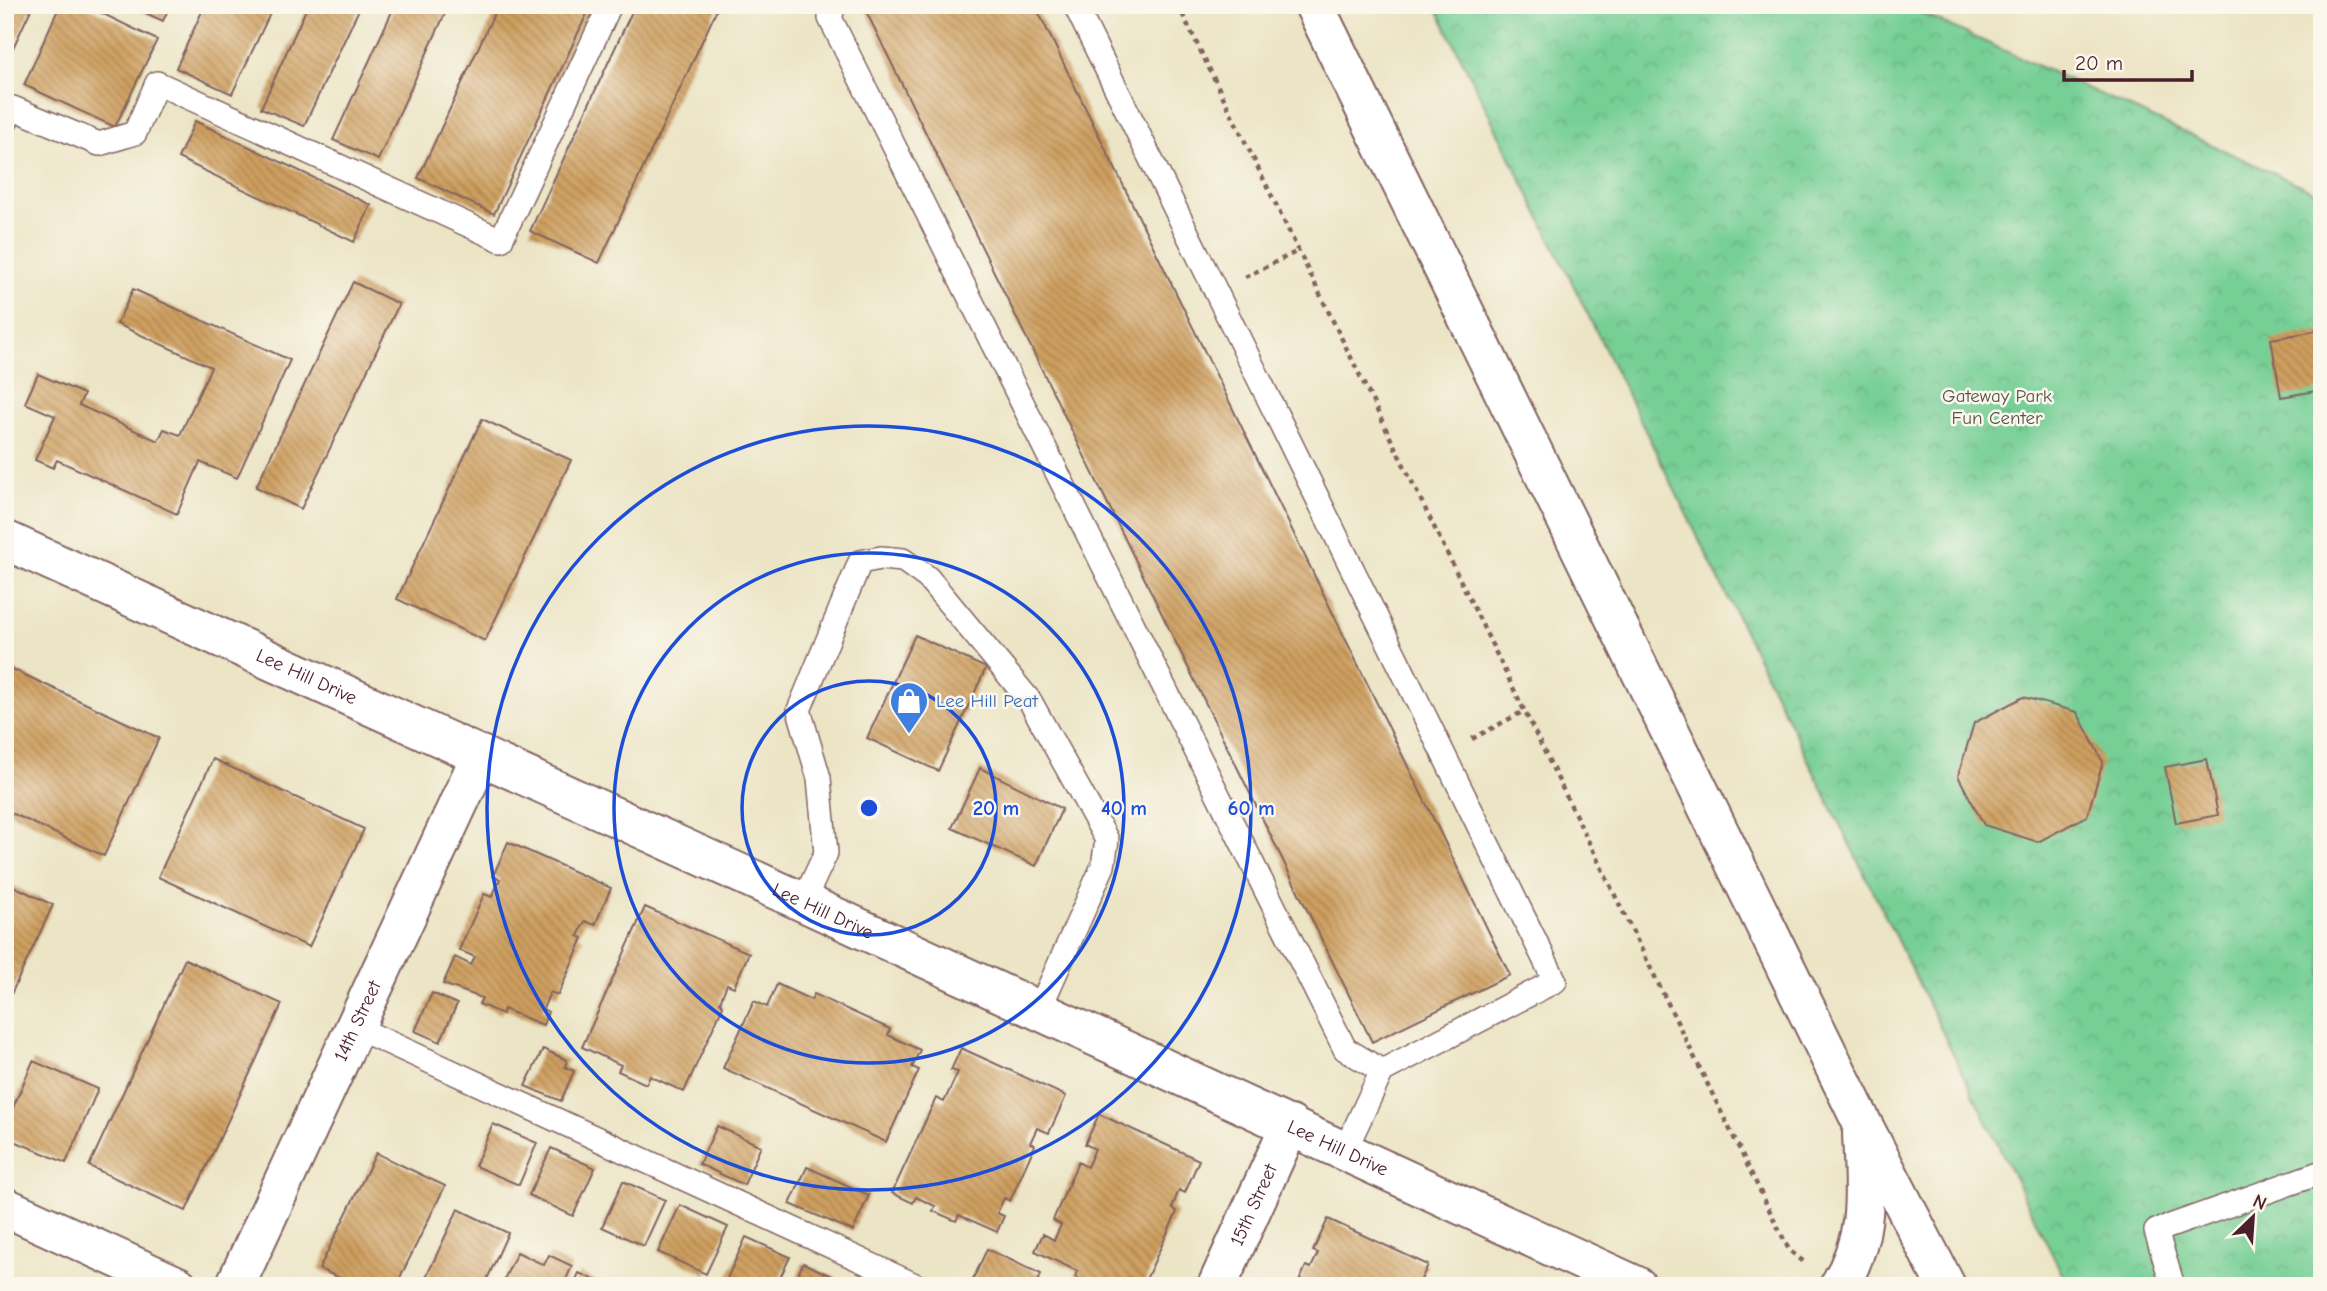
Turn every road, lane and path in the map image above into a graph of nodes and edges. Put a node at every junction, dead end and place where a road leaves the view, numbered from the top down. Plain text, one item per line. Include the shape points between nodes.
1 (610, 5) edge
2 (834, 5) edge
3 (1074, 5) edge
4 (1178, 5) edge
5 (1314, 5) edge
6 (5, 123) edge
7 (1298, 251) junction
8 (1216, 291) junction
9 (5, 540) edge
10 (1524, 712) junction
11 (1443, 753) junction
12 (481, 754) junction
13 (803, 902) junction
14 (1039, 1010) junction
15 (355, 1027) junction
16 (1382, 1071) junction
17 (1862, 1123) junction
18 (1290, 1125) junction
19 (1345, 1150) junction
20 (2322, 1172) edge
21 (5, 1207) edge
22 (1824, 1276) edge
23 (178, 1286) edge
24 (235, 1286) edge
25 (916, 1286) edge
26 (1217, 1286) edge
27 (1637, 1286) edge
28 (1946, 1286) edge
29 (2173, 1286) edge

1 - 6 lane via 501,240 157,83 135,134 99,144 13,108
2 - 16 lane via 830,18 1345,1049
3 - 8 lane
4 - 7 path
5 - 17 main road
7 - 8 path
7 - 10 path
8 - 11 lane
9 - 12 main road, Lee Hill Drive
10 - 11 path
10 - 22 path via 1789,1251
11 - 16 lane via 1555,981
12 - 13 main road, Lee Hill Drive
12 - 15 main road, 14th Street
13 - 14 main road, Lee Hill Drive
13 - 14 lane via 826,853 819,778 799,710 860,562 903,560 928,578 1030,701 1107,840 1103,866
14 - 18 main road, Lee Hill Drive
15 - 24 main road, 14th Street
15 - 25 lane
16 - 19 lane
17 - 22 main road via 1865,1219 1855,1261
17 - 28 main road
18 - 19 main road, Lee Hill Drive
18 - 26 main road, 15th Street
19 - 27 main road, Lee Hill Drive
20 - 29 lane via 2156,1231
21 - 23 main road

